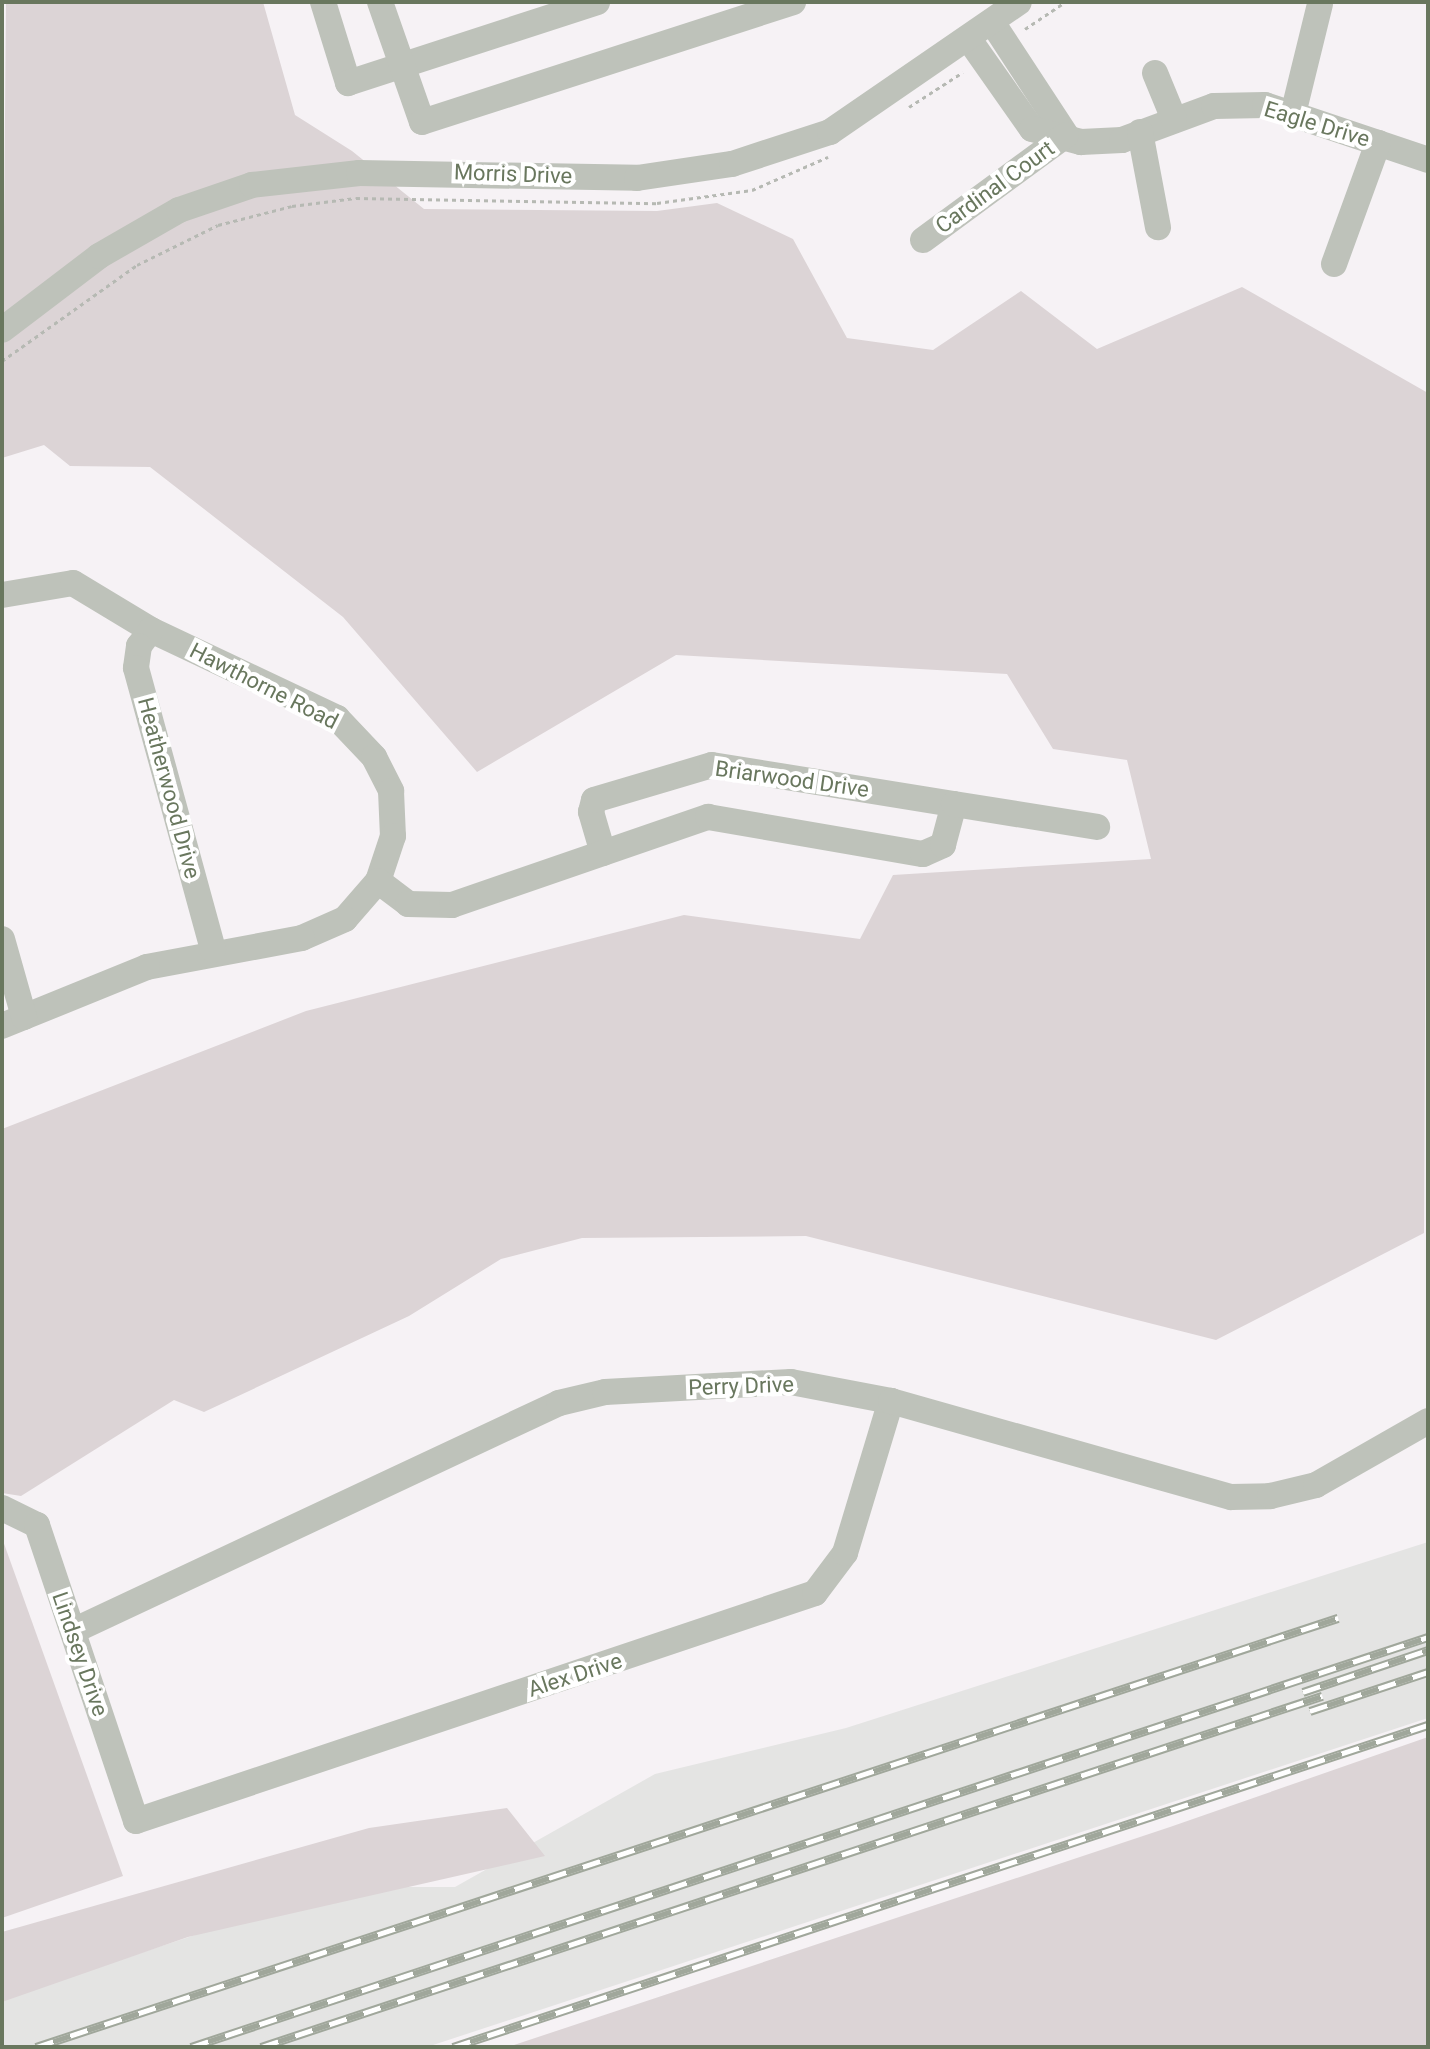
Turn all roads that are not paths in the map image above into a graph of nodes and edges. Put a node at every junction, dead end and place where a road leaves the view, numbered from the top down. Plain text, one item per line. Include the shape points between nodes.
1 (323, 2) edge
2 (380, 2) edge
3 (597, 2) edge
4 (793, 2) edge
5 (1019, 2) edge
6 (1320, 4) dead end
7 (992, 22) junction
8 (968, 38) junction
9 (401, 66) junction
10 (1155, 73) dead end
11 (1293, 114) junction
12 (1174, 119) junction
13 (1140, 132) junction
14 (1066, 135) junction
15 (1378, 143) junction
16 (1428, 160) edge
17 (1158, 227) dead end
18 (923, 240) dead end
19 (1334, 264) dead end
20 (2, 330) edge
21 (2, 595) edge
22 (151, 630) junction
23 (954, 804) junction
24 (1097, 827) dead end
25 (603, 853) junction
26 (378, 881) junction
27 (2, 939) edge
28 (213, 950) junction
29 (13, 1022) edge
30 (891, 1401) junction
31 (1428, 1421) edge
32 (2, 1508) edge
33 (73, 1631) junction
34 (136, 1821) joint

1 - 9 street via 348,83
2 - 9 street
3 - 9 street
4 - 9 street via 422,122
5 - 7 street, Morris Drive
6 - 11 street
7 - 8 street, Morris Drive
7 - 14 street
8 - 14 street, Eagle Drive via 1032,129
8 - 20 street, Morris Drive via 830,132 732,164 637,178 359,173 252,185 179,210 112,248
10 - 12 street
11 - 12 street, Eagle Drive via 1265,105 1214,106
11 - 15 street, Eagle Drive
12 - 13 street, Eagle Drive
13 - 14 street, Eagle Drive via 1081,142
13 - 17 street
14 - 18 street, Cardinal Court
15 - 16 street, Eagle Drive
15 - 19 street
21 - 22 street, Hawthorne Road via 73,583
22 - 26 street, Hawthorne Road via 337,718 374,757 391,791 393,836
22 - 28 street, Heatherwood Drive via 139,646 136,668
23 - 24 street, Briarwood Drive
23 - 25 street via 943,845 923,854 708,817
23 - 25 street, Briarwood Drive via 712,765 594,800 591,812
25 - 26 street via 452,905 408,904
26 - 28 street, Hawthorne Road via 345,919 302,938
27 - 29 street
28 - 29 street, Hawthorne Road via 107,981
30 - 31 street, Perry Drive via 1231,1497 1270,1496 1316,1485
30 - 33 street, Perry Drive via 791,1382 605,1392 559,1403
30 - 34 street, Alex Drive via 845,1553 815,1593
32 - 33 street, Lindsey Drive via 37,1525
33 - 34 street, Lindsey Drive

